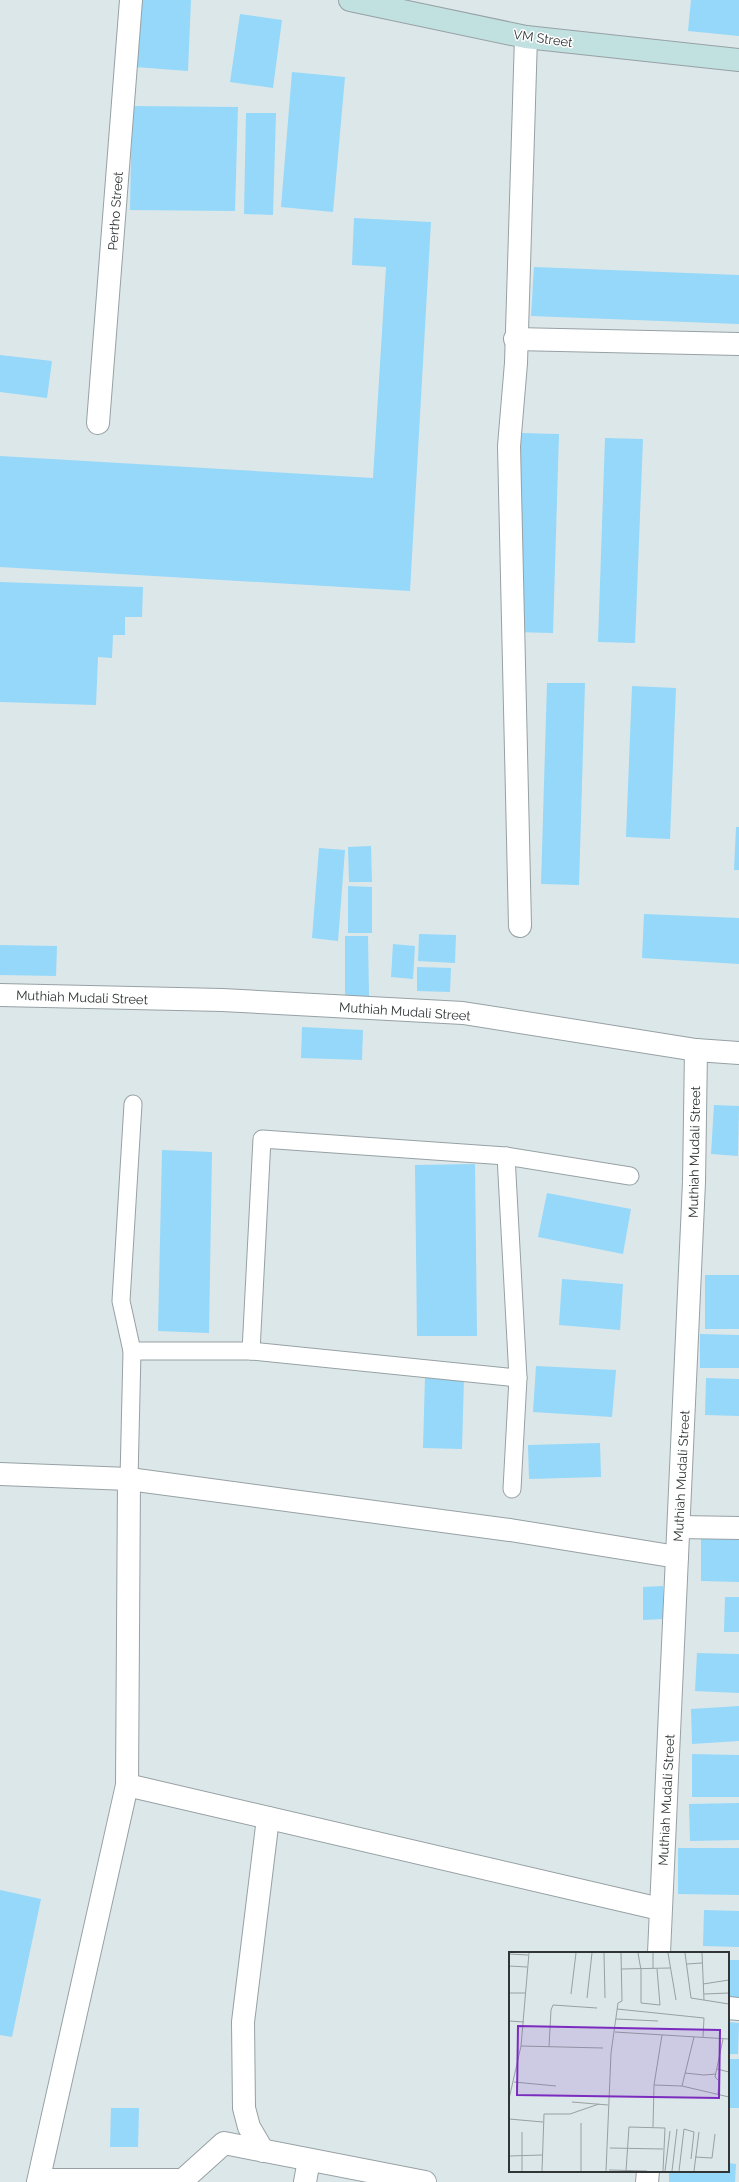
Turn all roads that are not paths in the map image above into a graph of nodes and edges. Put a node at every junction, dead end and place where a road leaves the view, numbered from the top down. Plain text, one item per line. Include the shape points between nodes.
1 (131, 0) edge
2 (352, 0) edge
3 (526, 37) junction
4 (739, 60) edge
5 (516, 339) junction
6 (739, 344) edge
7 (98, 423) dead end
8 (520, 926) dead end
9 (0, 995) edge
10 (696, 1050) junction
11 (739, 1053) edge
12 (133, 1104) dead end
13 (506, 1156) junction
14 (630, 1176) dead end
15 (250, 1351) junction
16 (132, 1352) junction
17 (518, 1378) junction
18 (0, 1474) edge
19 (129, 1479) junction
20 (512, 1489) dead end
21 (679, 1527) junction
22 (739, 1528) edge
23 (677, 1556) junction
24 (127, 1785) junction
25 (268, 1818) junction
26 (660, 1909) junction
27 (659, 1952) edge
28 (729, 2008) edge
29 (739, 2009) edge
30 (263, 2151) junction
31 (310, 2160) junction
32 (648, 2172) edge
33 (38, 2181) edge
34 (305, 2182) edge
35 (424, 2182) edge
36 (647, 2182) edge

1 - 7 street, Pertho Street
2 - 3 street, VM Street
3 - 4 street, VM Street
3 - 5 street
5 - 6 street
5 - 8 street via 509,446
9 - 10 street, Muthiah Mudali Street via 222,1000 463,1013
10 - 11 street
10 - 21 street, Muthiah Mudali Street via 694,1182
12 - 16 lane via 121,1301
13 - 14 lane
13 - 15 lane via 262,1139
13 - 17 lane
15 - 16 lane
15 - 17 lane
16 - 19 lane
17 - 20 lane
18 - 19 street
19 - 23 street via 510,1530
19 - 24 street
21 - 22 street
21 - 23 street, Muthiah Mudali Street
23 - 26 street, Muthiah Mudali Street
24 - 25 street
24 - 33 street
25 - 26 street
25 - 30 street via 243,2022 244,2108 249,2128
26 - 27 street, Muthiah Mudali Street
28 - 29 street
30 - 31 street
30 - 33 street via 224,2143 183,2180
31 - 34 street
31 - 35 street
32 - 36 street

